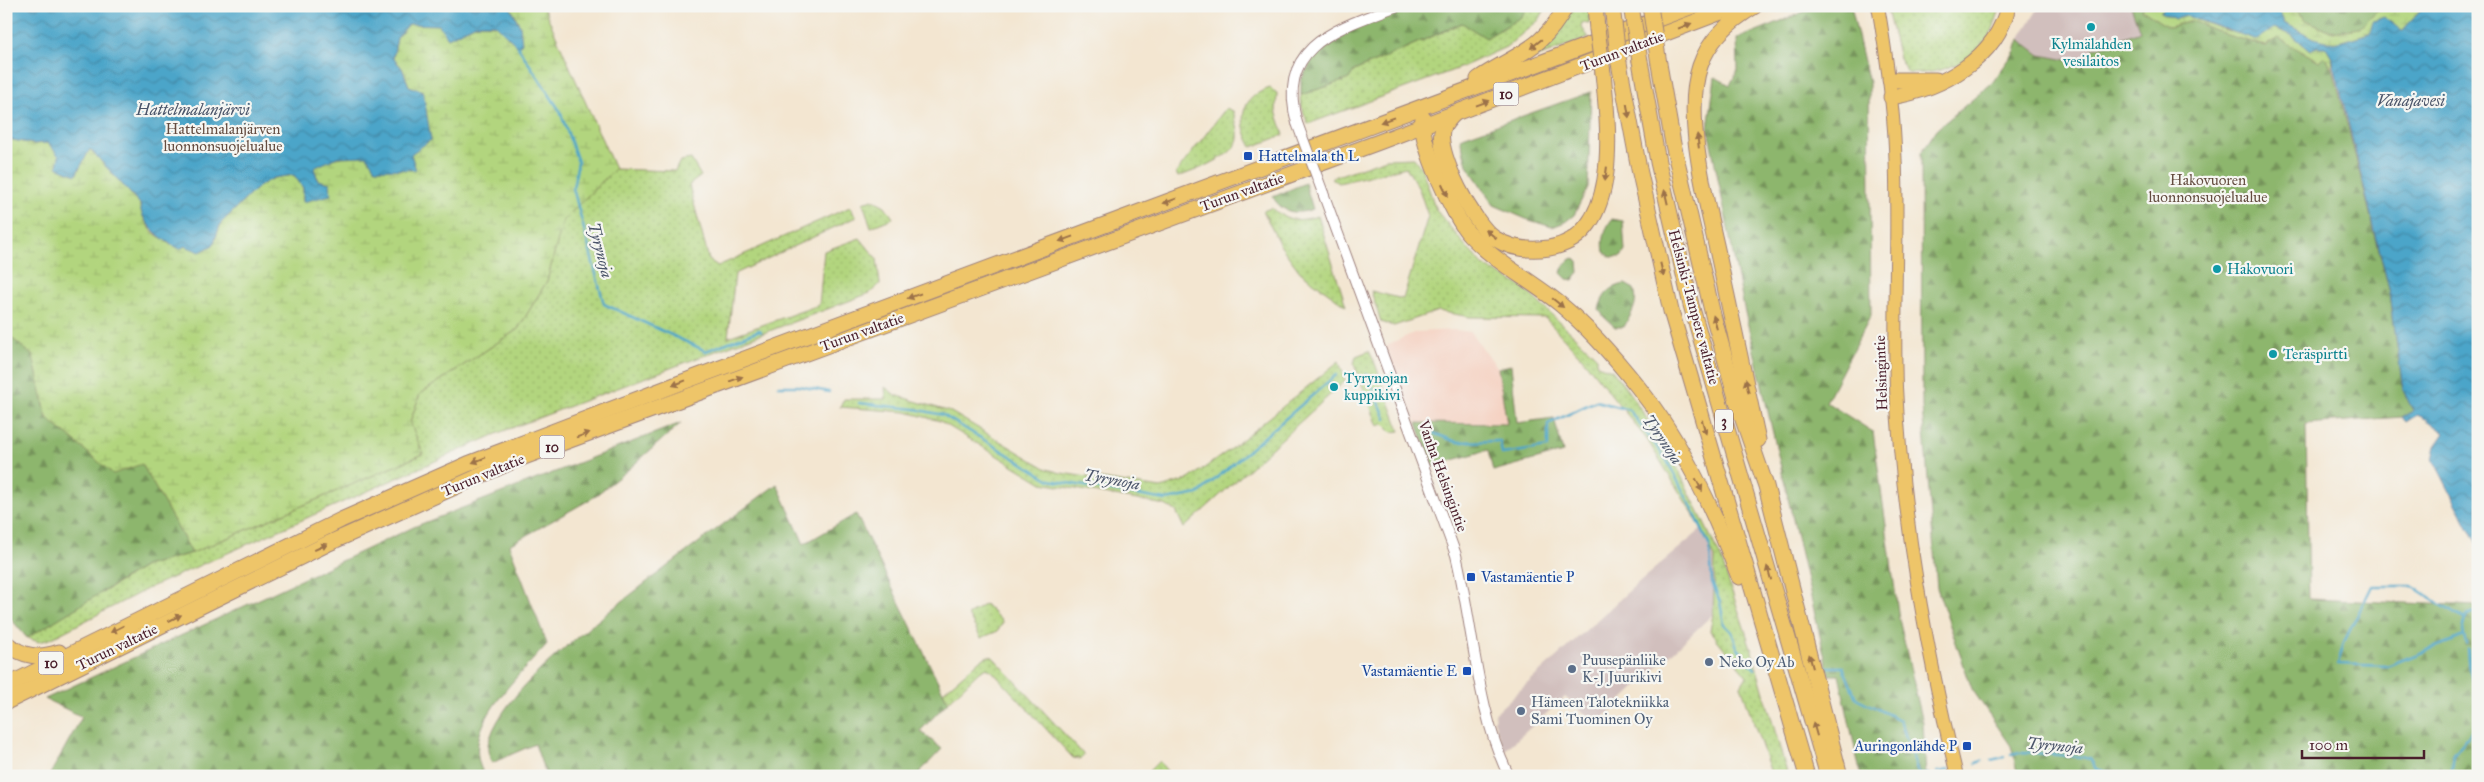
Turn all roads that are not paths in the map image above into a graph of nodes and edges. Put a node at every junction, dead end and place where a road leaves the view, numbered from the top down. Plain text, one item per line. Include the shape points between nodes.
1 (1397, 6) edge
2 (1566, 6) edge
3 (1595, 6) edge
4 (1612, 6) edge
5 (1650, 6) edge
6 (1693, 6) edge
7 (1737, 6) edge
8 (1755, 6) edge
9 (1878, 6) edge
10 (2008, 6) edge
11 (1632, 9) edge
12 (1945, 78) junction
13 (1890, 80) junction
14 (1452, 96) junction
15 (1891, 97) junction
16 (1433, 103) junction
17 (1456, 113) junction
18 (1421, 126) junction
19 (1379, 142) junction
20 (1426, 145) junction
21 (1766, 486) junction
22 (96, 640) junction
23 (6, 643) edge
24 (1770, 646) junction
25 (6, 686) edge
26 (6, 702) edge
27 (1949, 736) junction
28 (1509, 776) edge
29 (1807, 776) edge
30 (1828, 776) edge
31 (1840, 776) edge
32 (1957, 776) edge
33 (1966, 776) edge

1 - 28 street, Vanha Helsingintie, bridge via 1341,27 1307,51 1298,67 1293,108 1456,555 1486,714
2 -> 14 highway via 1549,34 1533,47
3 -> 17 highway, bridge via 1608,122 1607,168 1598,206 1589,222 1568,241 1555,247 1524,249 1508,246 1482,226 1458,188 1443,146 1444,126
4 -> 24 highway, Helsinki-Tampere valtatie / 3, bridge via 1639,168 1671,311
21 -> 5 highway, bridge via 1738,405 1711,306 1673,144
6 - 14 highway, Turun valtatie / 10
17 -> 7 highway, Turun valtatie / 10
21 -> 8 highway via 1707,204 1695,119 1696,81 1707,48 1729,24
9 - 13 main road, Helsingintie
10 - 12 highway via 1998,34 1988,48
30 -> 11 highway, Helsinki-Tampere valtatie / 3, bridge via 1691,305 1658,162
12 - 13 highway
12 - 15 highway via 1920,90
13 - 15 main road, Helsingintie
14 - 16 highway, Turun valtatie / 10
15 - 27 main road, Helsingintie via 1896,170 1895,328 1900,454 1914,569
16 - 18 highway via 1424,112
16 -> 22 highway, Turun valtatie / 10 via 468,464 341,520
17 - 18 highway, Turun valtatie / 10
18 - 19 highway, Turun valtatie / 10
18 - 20 highway
19 - 20 highway
26 -> 19 highway, Turun valtatie / 10 via 327,544 513,461
20 -> 24 highway via 1450,202 1470,235 1583,324 1639,388 1657,414 1710,506 1746,597
31 -> 21 highway
22 - 23 highway via 37,657 22,654
22 - 25 highway, Turun valtatie / 10
24 - 29 highway, Helsinki-Tampere valtatie / 3
27 - 32 main road, Helsingintie
27 - 33 main road, Helsingintie via 1959,752

